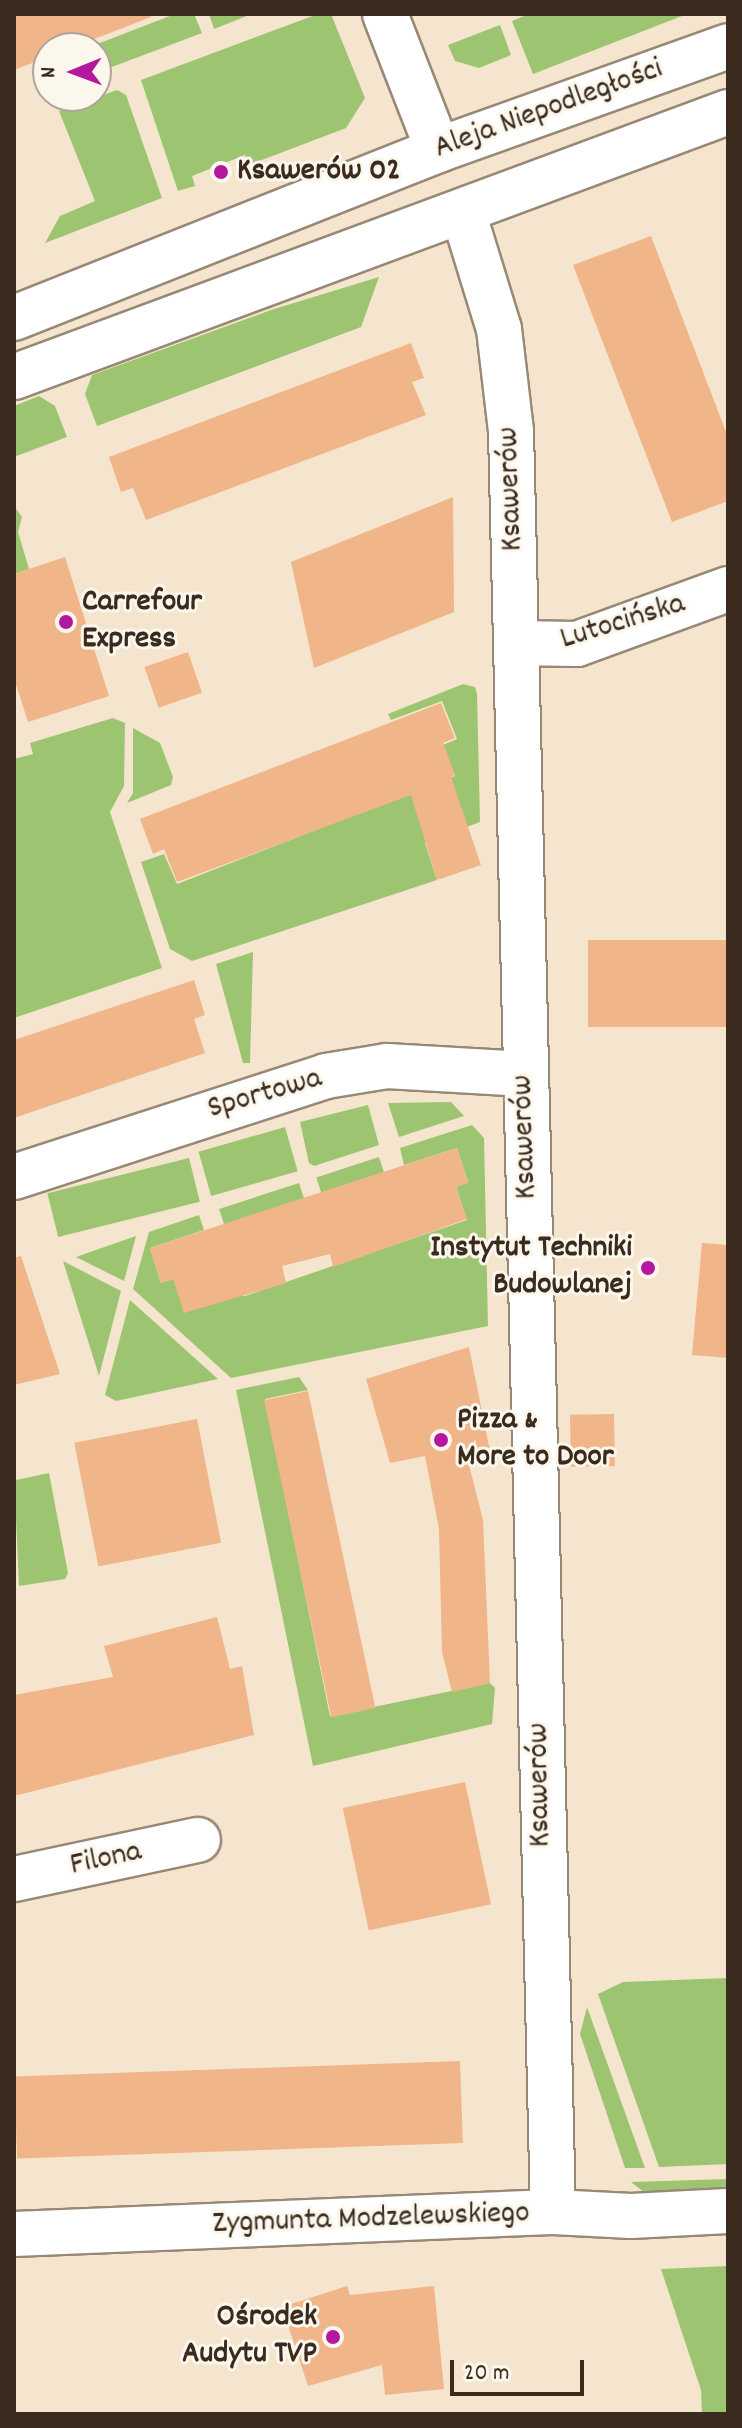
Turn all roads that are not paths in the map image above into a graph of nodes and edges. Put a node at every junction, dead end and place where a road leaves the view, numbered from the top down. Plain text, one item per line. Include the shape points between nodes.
1 (385, 14) edge
2 (728, 46) edge
3 (728, 112) edge
4 (438, 150) junction
5 (463, 212) junction
6 (14, 318) edge
7 (14, 377) edge
8 (728, 589) edge
9 (516, 643) junction
10 (525, 1074) junction
11 (14, 1177) edge
12 (198, 1840) dead end
13 (14, 1879) edge
14 (728, 2211) edge
15 (553, 2212) junction
16 (14, 2234) edge

1 - 4 street
2 - 4 street, Aleja Niepodległości
3 - 5 street, Aleja Niepodległości
4 - 5 street, Ksawerów
4 - 6 street, Aleja Niepodległości
5 - 7 street, Aleja Niepodległości
5 - 9 street, Ksawerów via 490,291 505,371
8 - 9 street, Lutocińska via 577,644
9 - 10 street, Ksawerów
10 - 11 street, Sportowa via 387,1066 326,1076
10 - 15 street, Ksawerów
12 - 13 street, Filona
14 - 15 street, Zygmunta Modzelewskiego via 631,2216
15 - 16 street, Zygmunta Modzelewskiego

